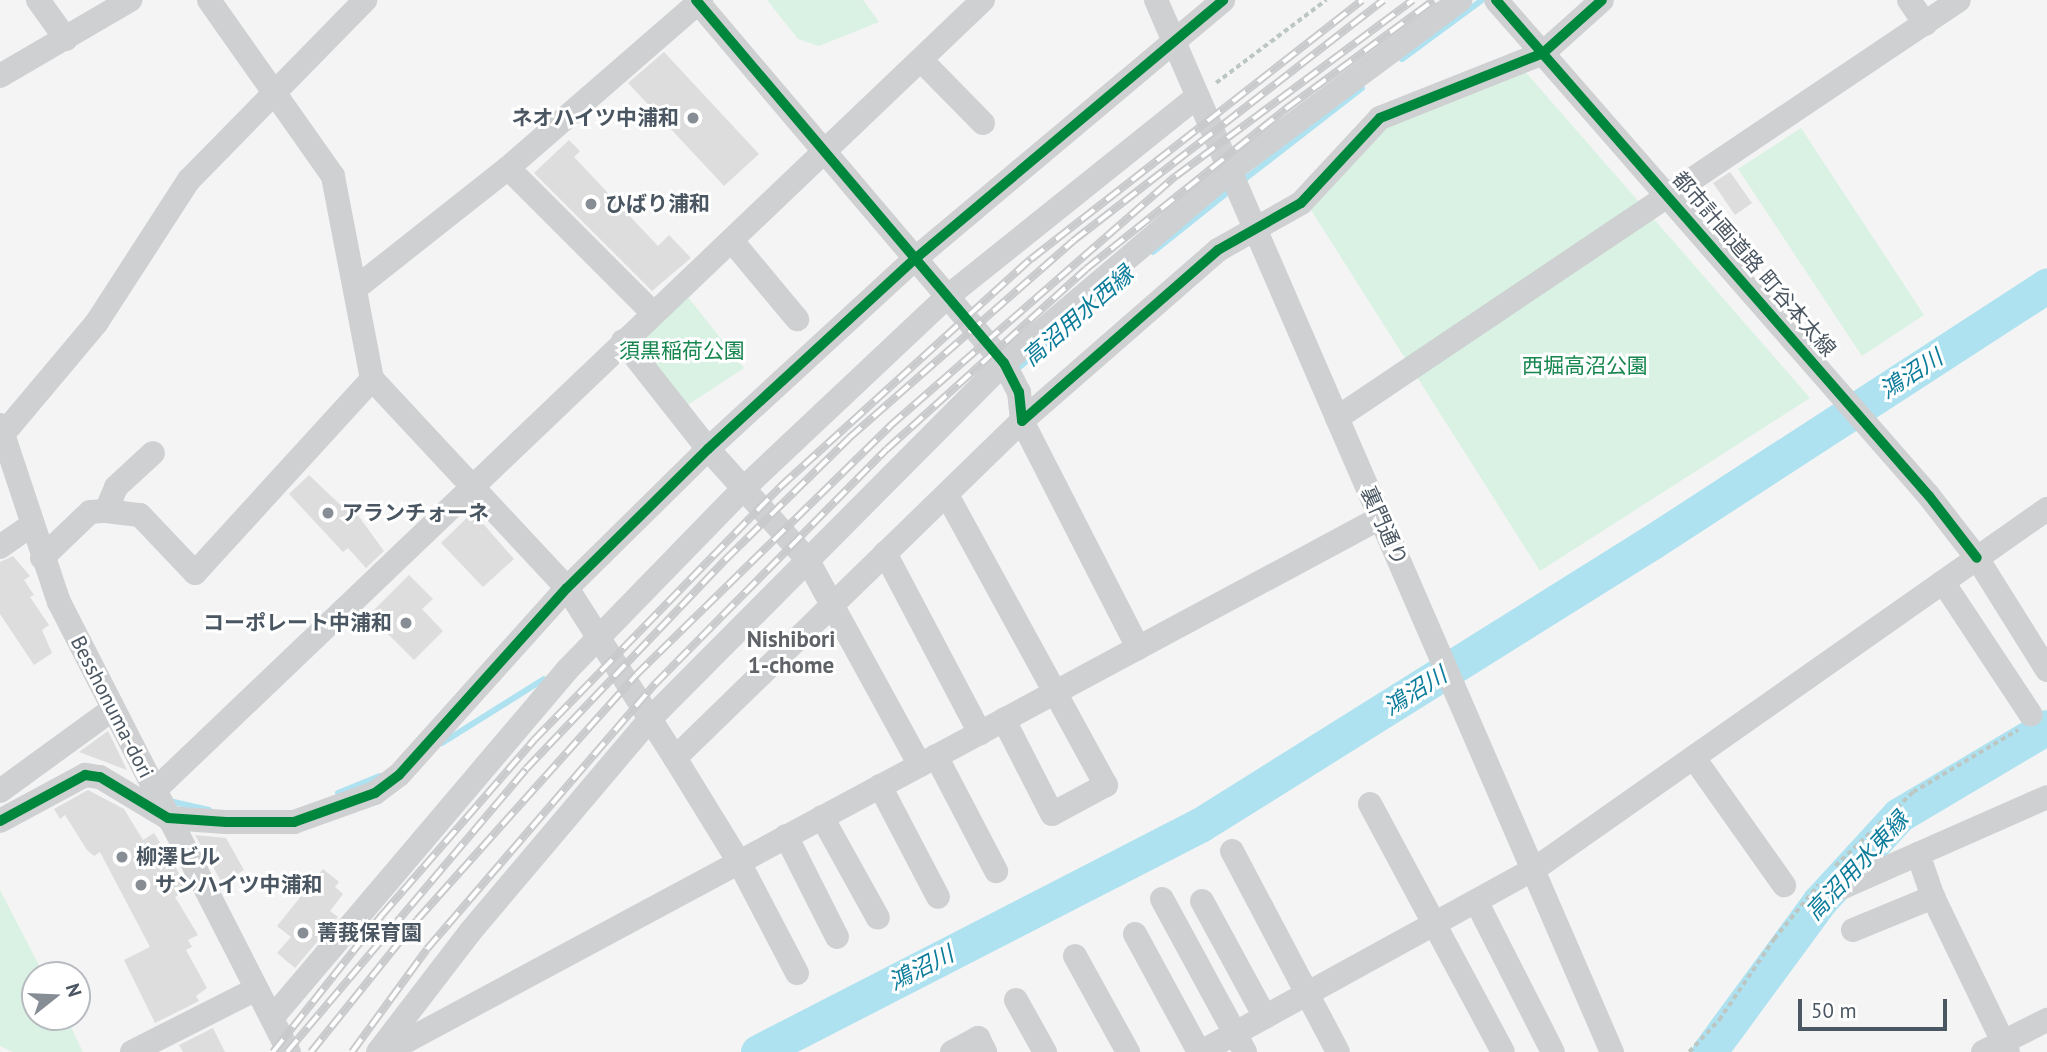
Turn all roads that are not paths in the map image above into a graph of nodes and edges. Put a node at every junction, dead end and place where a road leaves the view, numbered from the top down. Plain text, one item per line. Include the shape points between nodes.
1 (38, 0) edge
2 (130, 0) edge
3 (209, 0) edge
4 (365, 0) edge
5 (983, 0) edge
6 (1156, 0) edge
7 (1460, 0) edge
8 (1496, 0) edge
9 (1602, 0) edge
10 (1909, 0) edge
11 (1959, 0) edge
12 (698, 1) edge
13 (1217, 3) edge
14 (1925, 23) junction
15 (66, 39) junction
16 (1174, 43) junction
17 (1543, 54) junction
18 (922, 61) junction
19 (0, 76) edge
20 (274, 89) junction
21 (1197, 97) junction
22 (983, 123) dead end
23 (828, 152) junction
24 (508, 169) junction
25 (1234, 180) junction
26 (1671, 197) junction
27 (1256, 231) junction
28 (732, 241) junction
29 (915, 258) junction
30 (356, 288) junction
31 (947, 297) junction
32 (653, 313) junction
33 (797, 319) dead end
34 (623, 341) junction
35 (1006, 366) junction
36 (372, 379) junction
37 (1337, 418) junction
38 (1022, 421) junction
39 (2, 429) edge
40 (708, 449) junction
41 (153, 453) dead end
42 (475, 488) junction
43 (743, 489) junction
44 (947, 495) junction
45 (2047, 509) edge
46 (106, 512) junction
47 (1380, 518) junction
48 (30, 526) junction
49 (0, 547) edge
50 (885, 553) junction
51 (42, 558) junction
52 (1977, 558) junction
53 (810, 564) junction
54 (1943, 582) junction
55 (567, 588) junction
56 (832, 601) junction
57 (600, 638) junction
58 (1138, 648) junction
59 (2047, 670) edge
60 (1056, 692) junction
61 (113, 709) junction
62 (2031, 715) dead end
63 (649, 720) junction
64 (1004, 720) junction
65 (980, 733) junction
66 (676, 758) junction
67 (1694, 758) junction
68 (928, 761) junction
69 (880, 786) junction
70 (0, 791) edge
71 (2047, 797) edge
72 (160, 801) junction
73 (1370, 804) dead end
74 (822, 817) junction
75 (0, 821) edge
76 (786, 836) junction
77 (1232, 851) dead end
78 (1918, 854) junction
79 (739, 862) junction
80 (1536, 868) junction
81 (996, 871) dead end
82 (1784, 885) dead end
83 (1841, 888) dead end
84 (938, 897) dead end
85 (1933, 897) junction
86 (1162, 899) dead end
87 (1202, 901) dead end
88 (1476, 901) junction
89 (878, 918) dead end
90 (1432, 925) junction
91 (1853, 930) dead end
92 (1135, 934) dead end
93 (837, 937) dead end
94 (1075, 956) dead end
95 (797, 973) dead end
96 (256, 989) junction
97 (1307, 993) junction
98 (1016, 1000) dead end
99 (1265, 1017) junction
100 (272, 1018) junction
101 (2047, 1020) edge
102 (1240, 1043) edge
103 (1998, 1048) edge
104 (132, 1052) edge
105 (289, 1052) edge
106 (378, 1052) edge
107 (386, 1052) edge
108 (952, 1052) edge
109 (985, 1052) edge
110 (1045, 1052) edge
111 (1128, 1052) edge
112 (1200, 1052) edge
113 (1338, 1052) edge
114 (1503, 1052) edge
115 (1553, 1052) edge
116 (1612, 1052) edge

1 - 15 street
2 - 15 street
3 - 20 street
4 - 20 street
5 - 18 street
6 - 16 street, 裏門通り
7 - 25 street
8 - 17 street, 都市計画道路 町谷本太線
9 - 17 street
10 - 14 street
11 - 14 street
12 - 23 street
12 - 24 street
13 - 16 street
14 - 26 street
15 - 19 street
16 - 21 street, 裏門通り
16 - 29 street
17 - 26 street, 都市計画道路 町谷本太線
17 - 27 street via 1392,110 1301,203
18 - 22 street
18 - 23 street
20 - 30 street via 333,176
20 - 39 street via 189,180 97,322
21 - 25 street, 裏門通り
21 - 31 street
23 - 28 street
23 - 29 street
24 - 30 street
24 - 32 street
25 - 27 street, 裏門通り
25 - 35 street
26 - 37 street
26 - 52 street, 都市計画道路 町谷本太線
27 - 37 street, 裏門通り
27 - 38 street via 1218,250
28 - 32 street
28 - 33 street
29 - 31 street
29 - 40 street
30 - 36 street
31 - 35 street
31 - 43 street
32 - 34 street
34 - 40 street
34 - 42 street
35 - 38 street via 1019,392
35 - 53 street
36 - 42 street
36 - 46 street via 195,573 141,515
37 - 47 street, 裏門通り
38 - 44 street
38 - 58 street
39 - 48 street, Besshonuma-dori
40 - 43 street
40 - 55 street
41 - 46 street via 116,487
42 - 55 street
42 - 72 street
43 - 53 street
43 - 57 street
44 - 50 street
44 - 60 street
45 - 52 street
46 - 51 street via 90,512
47 - 58 street
47 - 80 street, 裏門通り
48 - 49 street
48 - 51 street, Besshonuma-dori
50 - 56 street
50 - 65 street
51 - 61 street, Besshonuma-dori
52 - 54 street
52 - 59 street, 都市計画道路 町谷本太線
53 - 56 street
53 - 63 street
54 - 62 street
54 - 67 street
55 - 57 street
55 - 72 street via 399,775 375,793 293,822
56 - 66 street
56 - 68 street
57 - 63 street
57 - 100 street via 378,889
58 - 60 street
60 - 64 street
60 - 64 street via 1106,785 1052,814
61 - 70 street
61 - 72 street, Besshonuma-dori
63 - 66 street
63 - 106 street via 470,932
64 - 65 street
65 - 68 street
66 - 79 street
67 - 80 street
67 - 82 street
68 - 69 street
68 - 81 street
69 - 74 street
69 - 84 street
71 - 78 street
72 - 75 street via 85,775
72 - 96 street, Besshonuma-dori
73 - 90 street
74 - 76 street
74 - 89 street
76 - 79 street
76 - 93 street
77 - 97 street
78 - 83 street
78 - 85 street
79 - 95 street
79 - 107 street
80 - 88 street
80 - 116 street, 裏門通り
85 - 91 street
85 - 103 street
86 - 102 street
87 - 99 street
88 - 90 street
88 - 115 street
90 - 97 street
90 - 114 street
92 - 112 street
94 - 111 street
96 - 100 street, Besshonuma-dori
96 - 104 street
97 - 99 street
97 - 113 street
98 - 110 street
99 - 102 street
100 - 105 street, Besshonuma-dori
101 - 103 street
102 - 112 street
108 - 109 street via 978,1038

